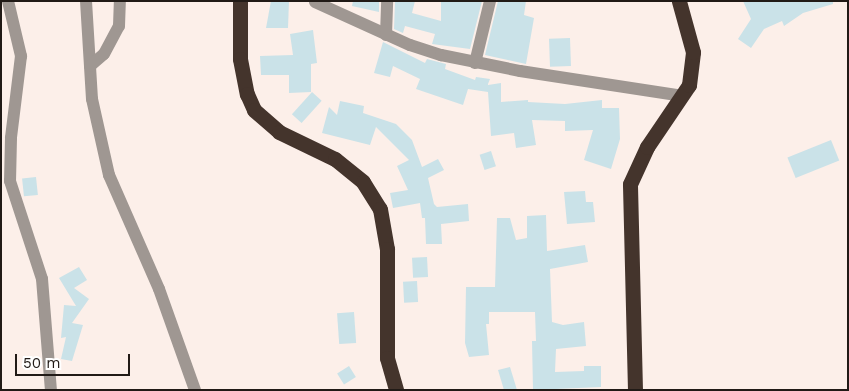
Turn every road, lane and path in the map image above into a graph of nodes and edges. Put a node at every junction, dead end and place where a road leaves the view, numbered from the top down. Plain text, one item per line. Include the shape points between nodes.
1 (8, 1) edge
2 (86, 1) edge
3 (120, 1) edge
4 (240, 1) edge
5 (387, 1) edge
6 (490, 1) edge
7 (679, 1) edge
8 (316, 2) edge
9 (386, 35) junction
10 (475, 63) junction
11 (90, 66) junction
12 (683, 96) junction
13 (51, 390) edge
14 (195, 390) edge
15 (396, 390) edge
16 (635, 390) edge

1 - 13 street via 21,56 11,138 10,181 42,279
2 - 11 street
3 - 11 street via 119,26 104,54
4 - 15 highway via 240,59 247,94 254,110 280,132 336,159 362,182 380,209 387,249 387,358
5 - 9 street
6 - 10 street
7 - 12 highway via 694,52 694,69
8 - 9 street
9 - 10 street via 424,50
10 - 12 street
11 - 14 street via 92,99 109,175 159,289
12 - 16 highway via 647,147 630,184

